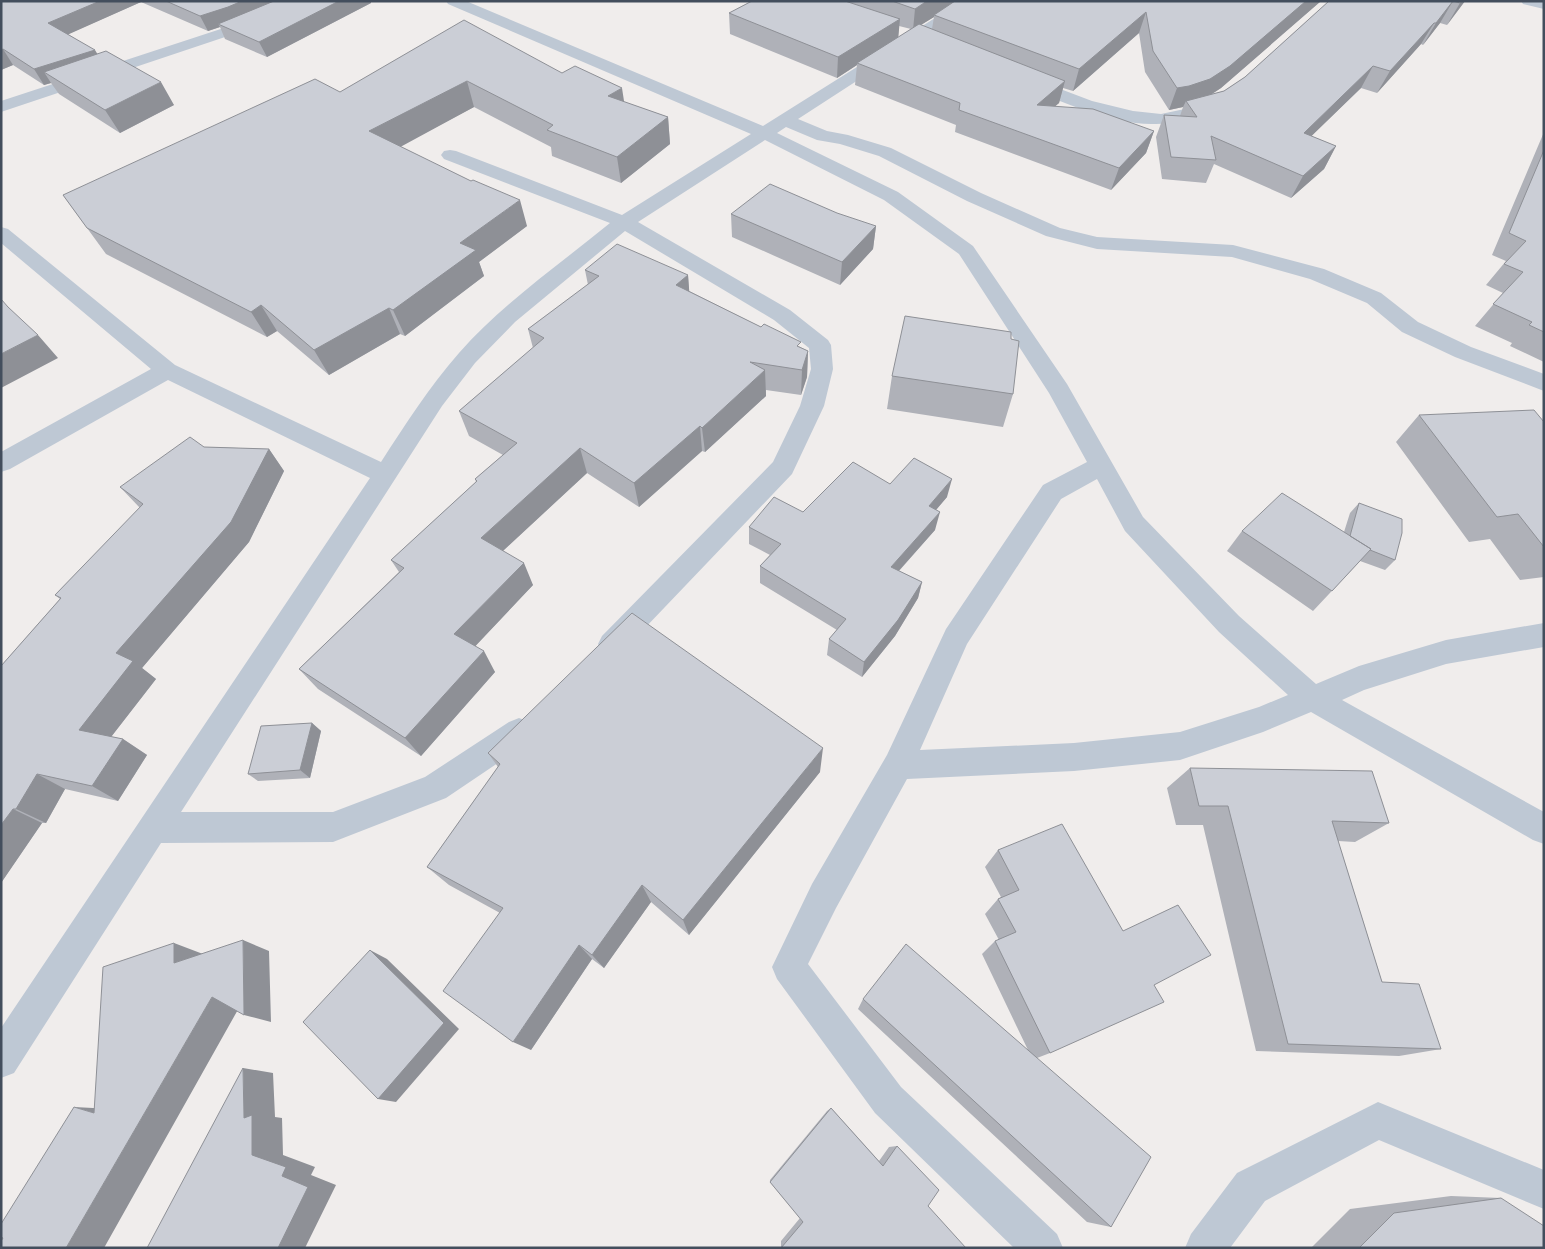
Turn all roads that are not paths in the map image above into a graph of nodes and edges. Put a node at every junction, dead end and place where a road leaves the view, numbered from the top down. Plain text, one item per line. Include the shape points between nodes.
1 (301, 1) edge
2 (453, 1) edge
3 (972, 1) edge
4 (1528, 1) edge
5 (1544, 5) edge
6 (1014, 77) edge
7 (1, 88) edge
8 (21, 101) junction
9 (1215, 103) edge
10 (1, 107) edge
11 (785, 120) junction
12 (764, 133) junction
13 (450, 155) dead end
14 (624, 222) junction
15 (1, 233) edge
16 (167, 370) junction
17 (1544, 383) edge
18 (1, 463) edge
19 (1101, 466) junction
20 (386, 475) junction
21 (1544, 635) edge
22 (598, 658) edge
23 (1312, 698) junction
24 (536, 717) edge
25 (898, 766) junction
26 (155, 828) junction
27 (1544, 829) edge
28 (1, 1060) edge
29 (1544, 1190) edge
30 (1043, 1248) edge
31 (1206, 1248) edge

1 - 8 street via 241,27
2 - 12 street
3 - 11 street
4 - 5 street
6 - 9 street via 1069,98 1150,119 1183,115
7 - 8 street
8 - 10 street
11 - 12 street
11 - 17 street via 823,136 885,152 1053,232 1097,243 1233,251 1317,274 1374,298 1410,327 1428,336
12 - 14 street
12 - 19 street via 891,196 966,250 1059,390
13 - 14 street
14 - 20 street via 507,317 467,358 434,400
14 - 22 street via 782,315 820,345 822,369 812,406 783,468
15 - 16 street
16 - 18 street
16 - 20 street
19 - 23 street via 1134,524 1229,624
19 - 25 street via 1052,492 956,637
20 - 26 street
21 - 23 street via 1446,652 1359,679
23 - 25 street via 1263,719 1180,746 1074,757
23 - 27 street
24 - 26 street via 515,736 435,788 333,827
25 - 30 street via 824,896 789,967 888,1100
26 - 28 street
29 - 31 street via 1378,1121 1251,1187

